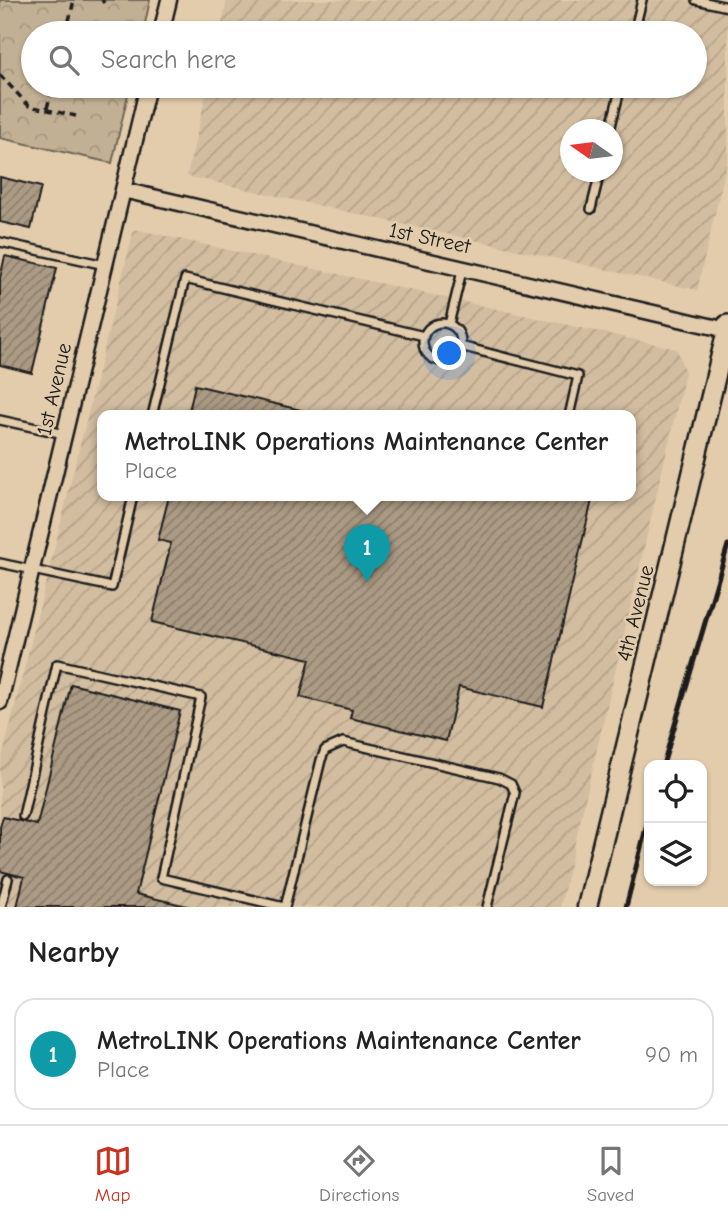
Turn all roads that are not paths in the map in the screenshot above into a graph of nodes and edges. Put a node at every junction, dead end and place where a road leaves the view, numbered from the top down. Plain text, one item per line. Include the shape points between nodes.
1 (169, 0) edge
2 (642, 0) edge
3 (696, 0) edge
4 (728, 7) edge
5 (163, 21) edge
6 (637, 21) edge
7 (145, 98) edge
8 (618, 98) edge
9 (613, 119) edge
10 (598, 182) edge
11 (123, 190) junction
12 (591, 209) dead end
13 (0, 242) edge
14 (105, 265) junction
15 (463, 267) junction
16 (449, 324) junction
17 (728, 328) edge
18 (424, 336) junction
19 (460, 346) junction
20 (724, 359) edge
21 (153, 410) edge
22 (570, 410) edge
23 (0, 420) edge
24 (64, 435) junction
25 (132, 501) edge
26 (0, 563) edge
27 (32, 570) junction
28 (0, 702) edge
29 (23, 816) dead end
30 (8, 880) dead end
31 (1, 907) edge
32 (284, 907) edge
33 (487, 907) edge
34 (587, 907) edge

1 - 5 street
2 - 6 lane
3 - 4 lane
7 - 11 street, 1st Avenue
8 - 9 lane
10 - 12 lane
11 - 14 street, 1st Avenue
11 - 15 street, 1st Street
13 - 14 lane
14 - 24 street, 1st Avenue
15 - 16 lane
15 - 17 street, 1st Street
16 - 18 lane via 436,324
16 - 19 lane via 459,334
17 - 20 street, 4th Avenue
18 - 19 lane via 424,349 437,360 454,357
18 - 21 lane via 185,279
19 - 22 lane via 578,376
20 - 34 street, 4th Avenue
23 - 24 lane
24 - 27 street, 1st Avenue
25 - 27 lane via 111,587
26 - 27 lane
27 - 28 street, 1st Avenue
29 - 32 lane via 57,664 201,697 161,878
30 - 31 lane
32 - 33 lane via 321,760 325,750 343,742 511,784 515,793

